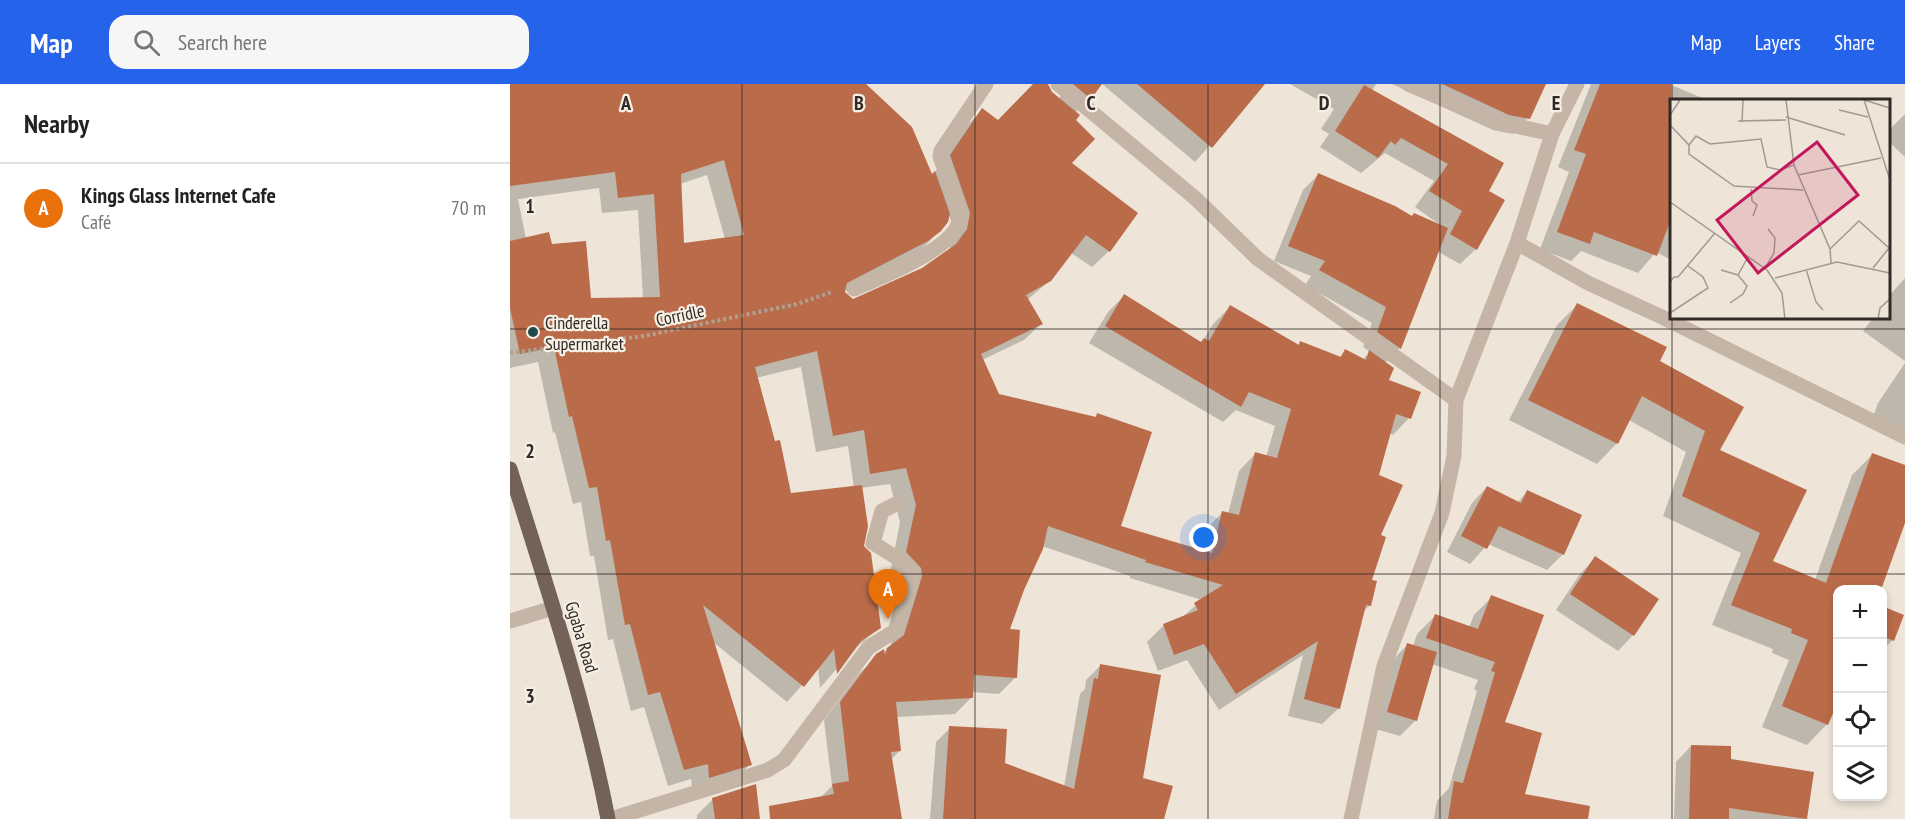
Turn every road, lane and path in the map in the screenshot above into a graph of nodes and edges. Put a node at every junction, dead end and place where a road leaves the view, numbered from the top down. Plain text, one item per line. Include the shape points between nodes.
1 (986, 84) edge
2 (1058, 84) edge
3 (1408, 84) edge
4 (1577, 84) edge
5 (1552, 134) junction
6 (1517, 243) junction
7 (854, 289) joint
8 (510, 353) edge
9 (1456, 400) junction
10 (1905, 437) edge
11 (510, 469) edge
12 (896, 504) dead end
13 (553, 608) junction
14 (510, 621) edge
15 (609, 819) edge
16 (1351, 819) edge

1 - 7 street via 941,151 960,214 958,225 921,259
2 - 9 street via 1195,198 1258,259
3 - 5 street via 1498,122
4 - 5 street
5 - 6 street
6 - 9 street
6 - 10 street via 1588,283
7 - 8 path, Corridle via 644,336
9 - 16 street via 1454,456 1442,513 1384,666
11 - 13 main road, Ggaba Road
12 - 15 street via 882,512 873,543 905,563 913,574 895,630 869,646 784,760 768,770
13 - 14 street
13 - 15 main road, Ggaba Road

